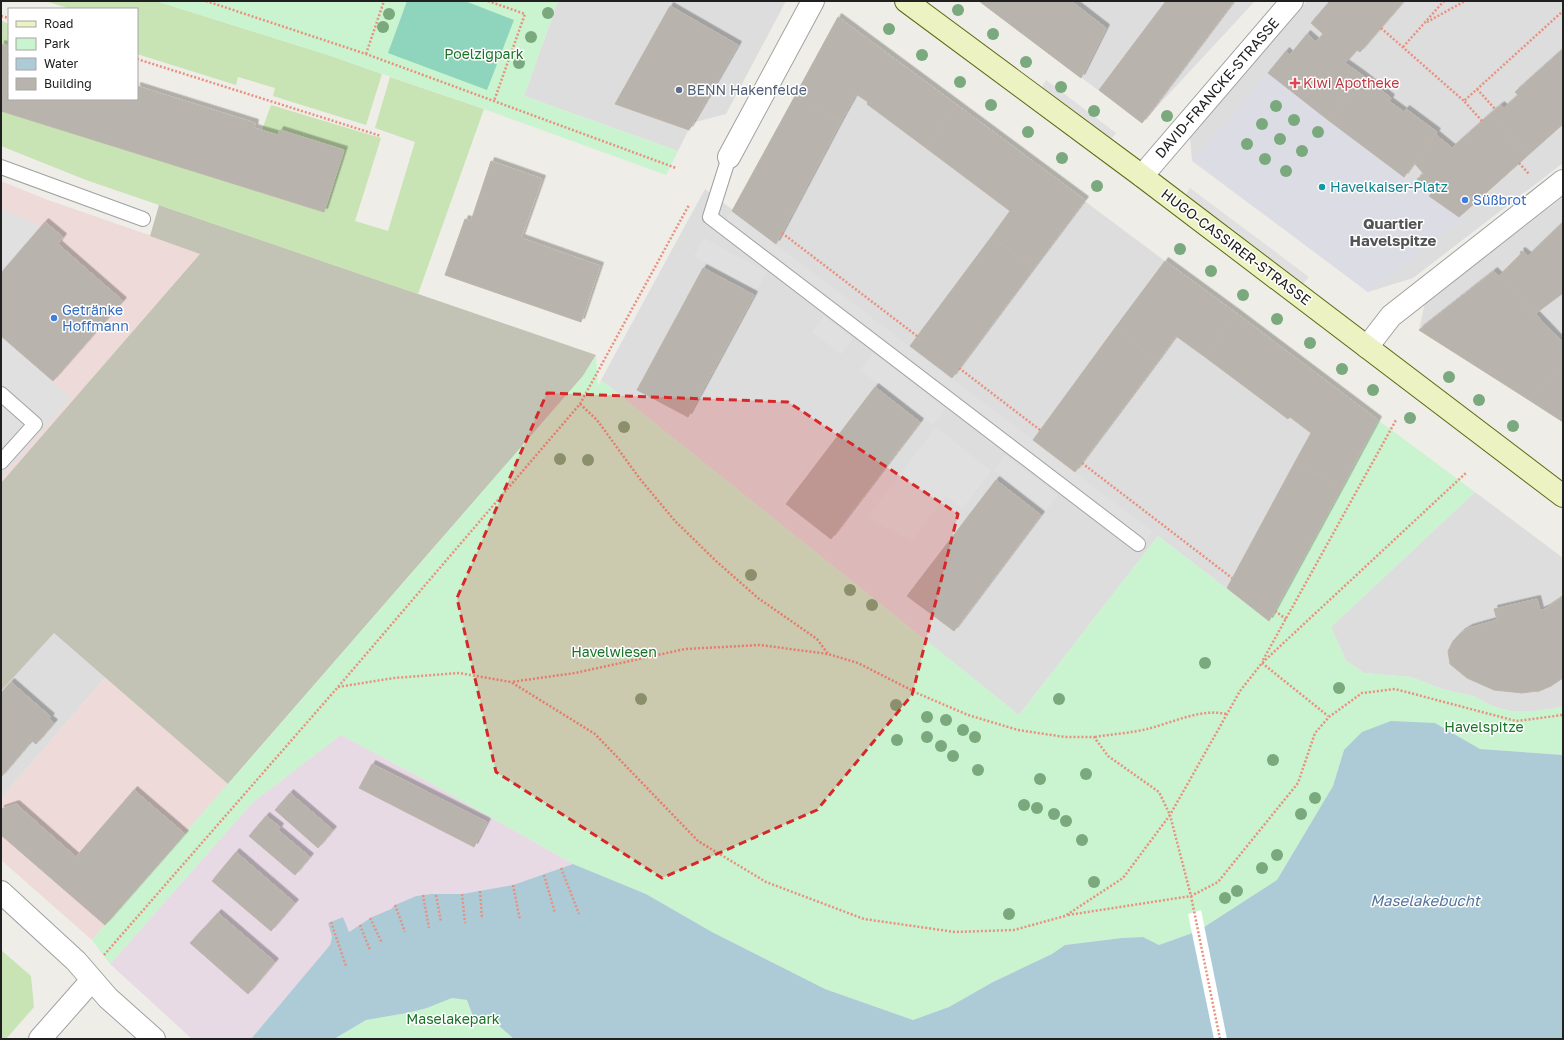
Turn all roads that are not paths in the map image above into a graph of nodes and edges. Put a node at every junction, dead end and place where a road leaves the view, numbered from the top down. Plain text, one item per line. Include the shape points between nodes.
1 (813, 1) edge
2 (906, 1) edge
3 (1292, 1) edge
4 (729, 157) joint
5 (1, 167) edge
6 (1142, 176) junction
7 (1563, 181) edge
8 (143, 219) dead end
9 (1367, 347) junction
10 (1, 394) edge
11 (1, 462) edge
12 (1563, 496) edge
13 (1138, 544) dead end
14 (1, 892) edge
15 (92, 980) junction
16 (40, 1039) edge
17 (154, 1039) edge

1 - 4 street
2 - 6 street, HUGO-CASSIRER-STRASSE
3 - 6 street, DAVID-FRANCKE-STRASSE
4 - 13 lane via 710,217
5 - 8 lane
6 - 9 street, HUGO-CASSIRER-STRASSE
7 - 9 street via 1390,316
9 - 12 street, HUGO-CASSIRER-STRASSE
10 - 11 lane via 35,424
14 - 15 street via 76,961
15 - 16 street
15 - 17 street via 108,998

